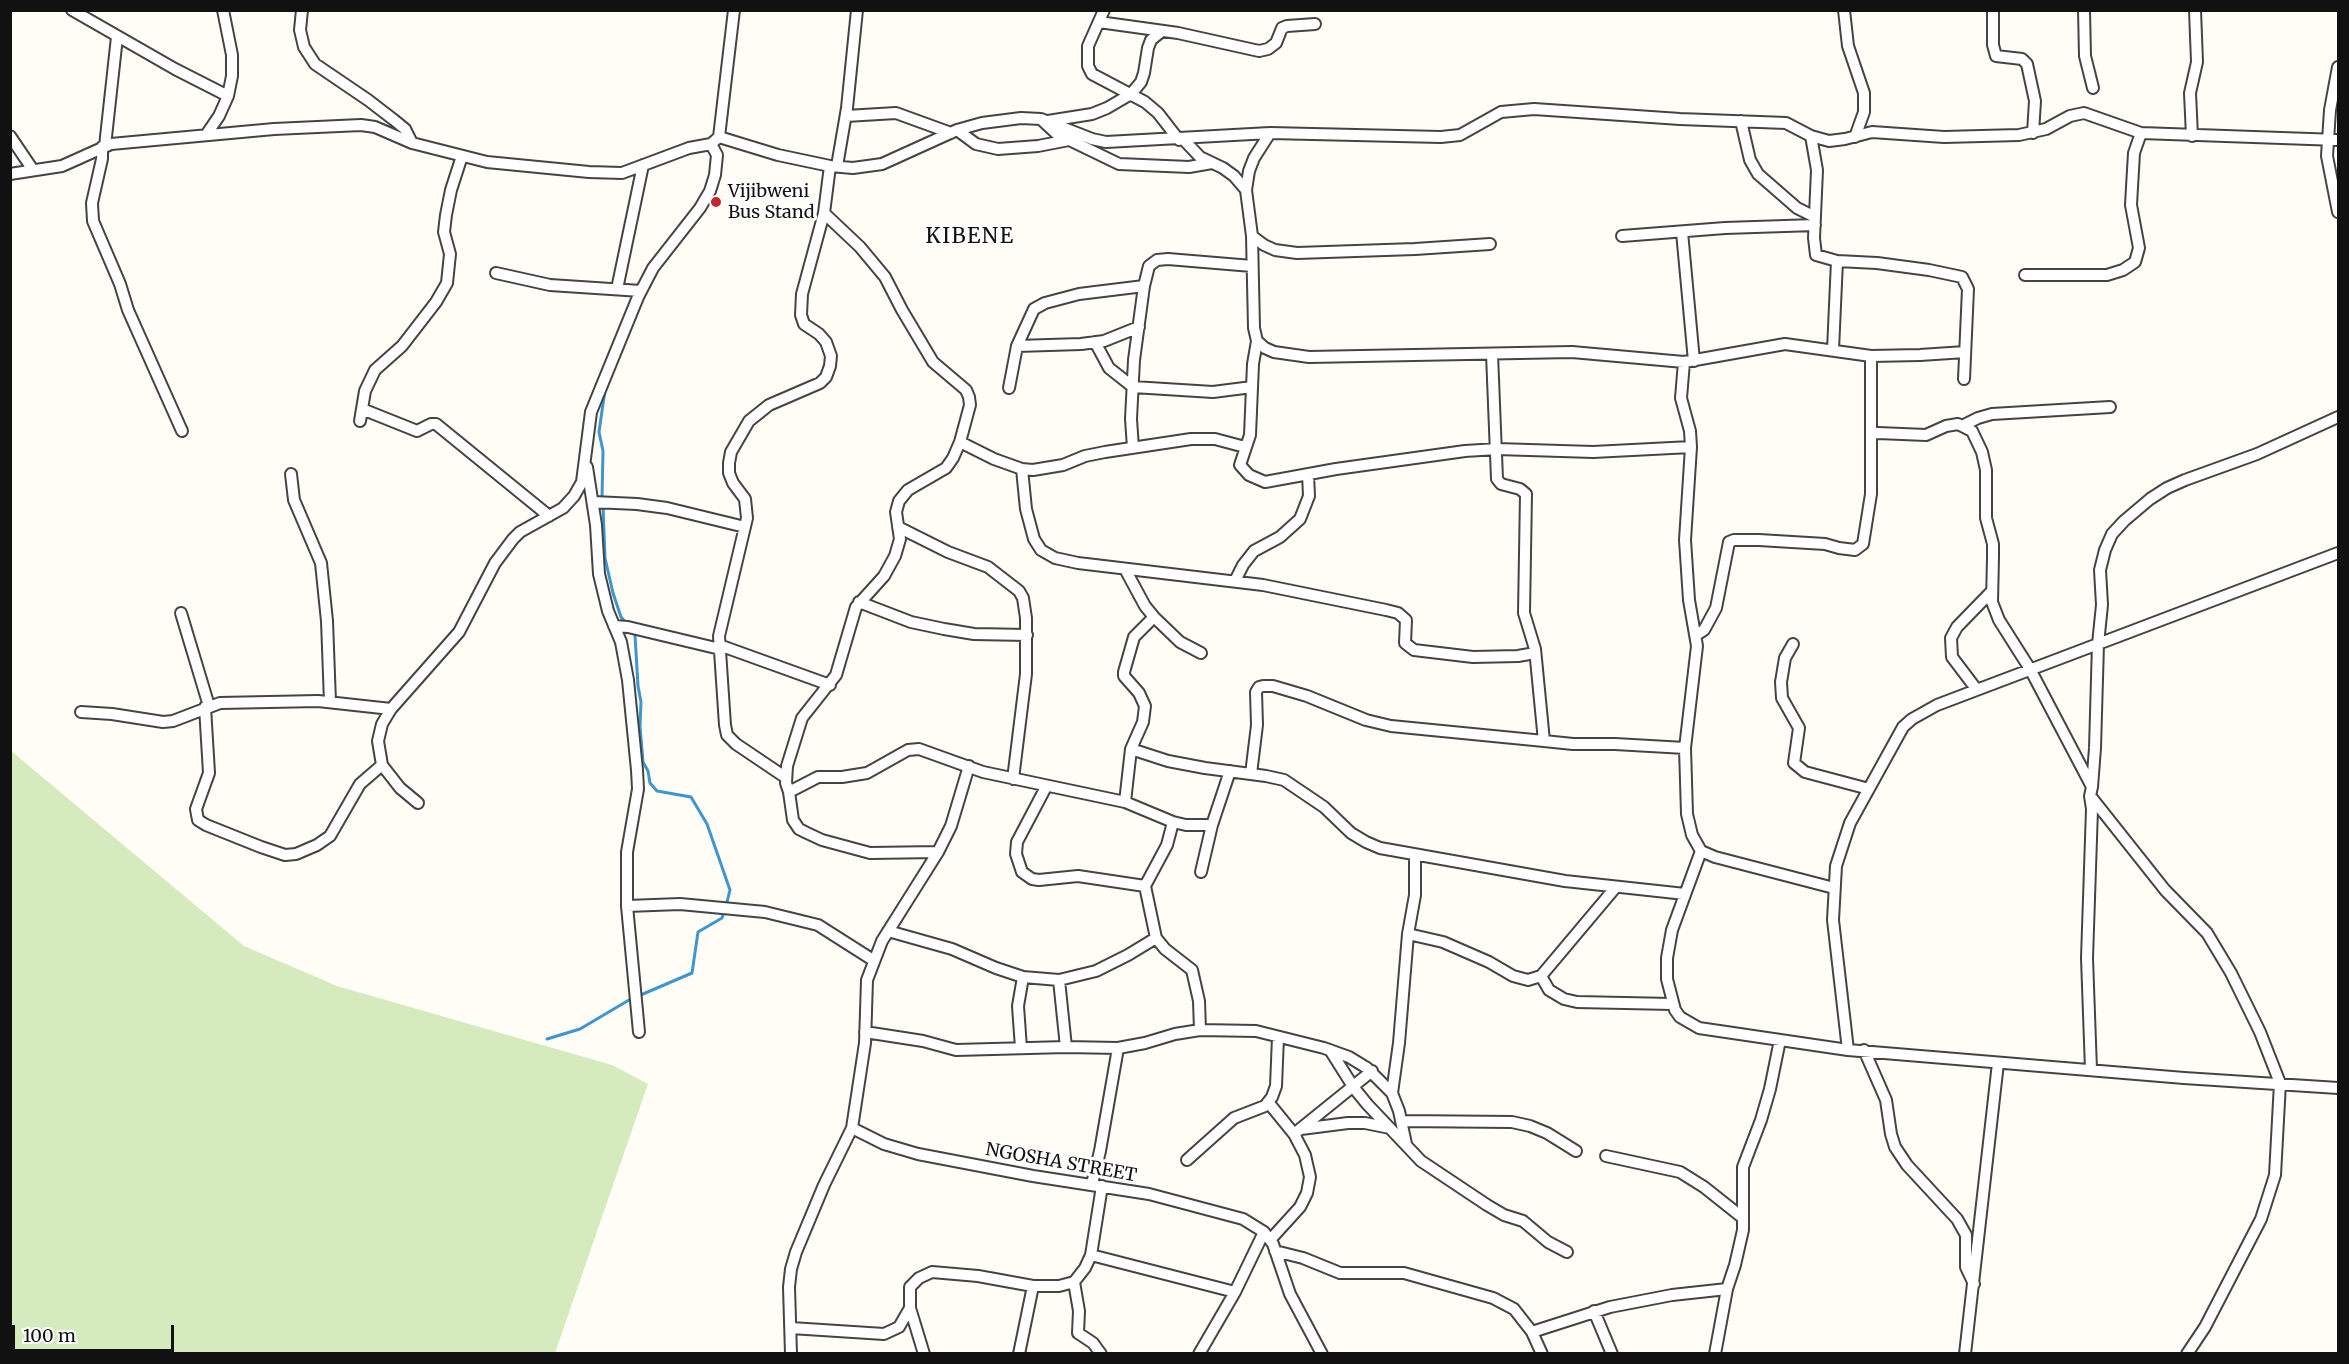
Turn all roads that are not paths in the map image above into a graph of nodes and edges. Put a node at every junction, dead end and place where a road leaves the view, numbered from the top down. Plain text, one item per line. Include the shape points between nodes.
1 (72, 10) edge
2 (223, 10) edge
3 (302, 10) edge
4 (734, 10) edge
5 (857, 10) edge
6 (1104, 10) edge
7 (1844, 10) edge
8 (1993, 10) edge
9 (2084, 10) edge
10 (2195, 10) edge
11 (1100, 22) junction
12 (1315, 24) dead end
13 (1162, 31) junction
14 (117, 37) junction
15 (2338, 67) edge
16 (2093, 87) dead end
17 (1131, 94) junction
18 (228, 96) junction
19 (846, 116) junction
20 (1044, 120) junction
21 (1741, 121) junction
22 (954, 131) junction
23 (2033, 133) junction
24 (2141, 133) junction
25 (1270, 134) junction
26 (206, 135) junction
27 (10, 136) edge
28 (1810, 136) junction
29 (2192, 136) junction
30 (1855, 137) junction
31 (1181, 139) junction
32 (2333, 139) edge
33 (1069, 140) junction
34 (715, 141) junction
35 (412, 143) junction
36 (104, 146) junction
37 (462, 156) junction
38 (1212, 163) junction
39 (643, 165) junction
40 (834, 166) junction
41 (33, 170) junction
42 (10, 174) edge
43 (1246, 190) junction
44 (2338, 212) edge
45 (824, 213) junction
46 (1815, 221) junction
47 (1682, 232) junction
48 (1252, 236) junction
49 (1623, 236) dead end
50 (1490, 244) dead end
51 (1837, 261) junction
52 (1252, 266) junction
53 (496, 273) dead end
54 (2025, 275) dead end
55 (1144, 286) junction
56 (617, 289) junction
57 (641, 291) junction
58 (1139, 327) junction
59 (1257, 341) junction
60 (1095, 342) junction
61 (1017, 346) junction
62 (1833, 350) junction
63 (1965, 352) junction
64 (1492, 354) junction
65 (1871, 356) junction
66 (1689, 361) junction
67 (1964, 379) dead end
68 (1010, 387) dead end
69 (1133, 387) junction
70 (1252, 387) junction
71 (2110, 406) dead end
72 (362, 409) junction
73 (2338, 417) edge
74 (360, 421) dead end
75 (1964, 425) junction
76 (182, 432) dead end
77 (1872, 434) junction
78 (960, 442) junction
79 (1245, 447) junction
80 (1691, 447) junction
81 (1133, 448) junction
82 (1497, 449) junction
83 (586, 461) junction
84 (1022, 469) junction
85 (291, 474) dead end
86 (1308, 474) junction
87 (593, 502) junction
88 (549, 516) junction
89 (745, 527) junction
90 (898, 527) junction
91 (2338, 553) edge
92 (1125, 569) junction
93 (1235, 581) junction
94 (1991, 592) junction
95 (859, 602) junction
96 (181, 613) dead end
97 (1154, 617) junction
98 (614, 626) junction
99 (1027, 635) junction
100 (1696, 635) junction
101 (1793, 644) dead end
102 (2098, 644) junction
103 (719, 647) junction
104 (1202, 653) dead end
105 (1535, 653) junction
106 (2030, 669) junction
107 (830, 685) junction
108 (1977, 690) junction
109 (330, 702) junction
110 (207, 707) junction
111 (390, 709) junction
112 (81, 712) dead end
113 (1544, 741) junction
114 (1685, 748) junction
115 (1131, 749) junction
116 (381, 765) junction
117 (969, 766) junction
118 (1230, 771) junction
119 (1251, 774) junction
120 (785, 777) junction
121 (1013, 779) junction
122 (1046, 787) junction
123 (1869, 789) junction
124 (2091, 791) junction
125 (789, 792) junction
126 (1125, 802) junction
127 (418, 803) dead end
128 (1173, 822) junction
129 (1212, 825) junction
130 (1701, 851) junction
131 (938, 852) junction
132 (1415, 855) junction
133 (1201, 872) dead end
134 (1145, 886) junction
135 (1615, 888) junction
136 (1834, 888) junction
137 (1684, 894) junction
138 (627, 906) junction
139 (888, 932) junction
140 (1408, 934) junction
141 (1156, 938) junction
142 (873, 960) junction
143 (1541, 976) junction
144 (1023, 977) junction
145 (1059, 980) junction
146 (1672, 1004) junction
147 (1200, 1030) junction
148 (639, 1032) dead end
149 (865, 1032) junction
150 (1278, 1037) junction
151 (1780, 1040) junction
152 (1066, 1047) junction
153 (1021, 1048) junction
154 (1118, 1048) junction
155 (1330, 1050) junction
156 (1848, 1050) junction
157 (1864, 1050) junction
158 (1998, 1063) junction
159 (2091, 1070) junction
160 (1372, 1071) junction
161 (2280, 1083) junction
162 (1354, 1088) junction
163 (2338, 1088) edge
164 (1392, 1093) junction
165 (1268, 1102) junction
166 (1401, 1121) junction
167 (852, 1128) junction
168 (1390, 1129) junction
169 (1298, 1132) junction
170 (1406, 1144) junction
171 (1576, 1151) dead end
172 (1606, 1156) dead end
173 (1187, 1160) dead end
174 (1097, 1185) junction
175 (1743, 1218) junction
176 (1267, 1236) junction
177 (1275, 1251) junction
178 (1567, 1252) dead end
179 (1091, 1255) junction
180 (1074, 1282) junction
181 (1975, 1285) junction
182 (1033, 1286) junction
183 (1727, 1289) junction
184 (1235, 1292) junction
185 (910, 1308) junction
186 (1594, 1311) junction
187 (790, 1328) junction
188 (1532, 1332) junction
189 (791, 1353) edge
190 (924, 1353) edge
191 (1019, 1353) edge
192 (1101, 1353) edge
193 (1199, 1353) edge
194 (1322, 1353) edge
195 (1542, 1353) edge
196 (1612, 1353) edge
197 (1715, 1353) edge
198 (1965, 1353) edge
199 (2187, 1353) edge

1 - 14 street
2 - 18 street via 232,55
3 - 35 street via 300,30 304,47 315,64 394,120 405,129
4 - 34 street
5 - 19 street
6 - 11 street
7 - 30 street via 1848,46 1864,93 1864,112
8 - 23 street via 1996,56 2027,64 2034,101
9 - 16 street via 2085,56
10 - 29 street via 2197,62 2190,93
11 - 13 street
11 - 17 street via 1088,46 1088,66 1099,79
12 - 13 street via 1282,28 1272,46 1259,51
13 - 17 street via 1151,40 1144,73
14 - 18 street
14 - 36 street
15 - 32 street via 2330,110
17 - 20 street via 1092,114
17 - 31 street via 1158,113
18 - 26 street
19 - 22 street via 896,113
19 - 40 street
20 - 22 street via 1000,120
20 - 31 street via 1106,142
20 - 33 street
21 - 25 street via 1524,109 1501,112 1467,132 1441,137
21 - 28 street via 1786,123
21 - 46 street via 1750,160 1758,174
22 - 33 street via 976,144 998,149
22 - 40 street via 882,164
23 - 24 street via 2084,113
23 - 30 street via 1944,137 1872,132
24 - 29 street
24 - 54 street via 2134,153 2131,205 2139,248 2135,262 2107,275
25 - 31 street
25 - 43 street via 1254,158
26 - 35 street via 361,125 375,126
26 - 36 street
27 - 41 street
28 - 30 street via 1829,141
28 - 46 street via 1817,170
29 - 32 street
31 - 38 street
32 - 44 street via 2330,176
33 - 38 street via 1119,164 1189,167
34 - 39 street
34 - 40 street
34 - 57 street via 715,175 710,190 653,268
35 - 37 street
36 - 41 street via 62,166
36 - 76 street via 92,203 93,221
37 - 39 street via 521,167 606,173 622,173
37 - 72 street via 446,215 444,232 450,254 447,283 402,346 375,370
38 - 43 street via 1234,176
39 - 56 street
40 - 45 street
41 - 42 street
43 - 48 street
45 - 78 street via 885,277 933,362 968,394
45 - 89 street via 802,294 801,315 804,324 826,342 830,366 820,383 759,412 740,433 730,452 729,473 747,504
46 - 47 street
46 - 51 street via 1816,255
47 - 49 street
47 - 66 street
48 - 50 street via 1275,250 1296,253
48 - 52 street
51 - 62 street
51 - 63 street via 1877,263 1962,277 1968,289
52 - 55 street via 1157,260 1149,266
52 - 59 street
53 - 56 street via 550,285
55 - 58 street
55 - 61 street via 1079,294 1038,306 1030,314
56 - 57 street
57 - 83 street via 591,412
58 - 60 street
58 - 69 street
59 - 64 street via 1274,352 1309,357
59 - 70 street
60 - 61 street
60 - 69 street via 1109,368
61 - 68 street
62 - 65 street
62 - 66 street via 1785,344
63 - 65 street
63 - 67 street
64 - 66 street via 1572,352
64 - 82 street
65 - 77 street
66 - 80 street via 1681,398
69 - 70 street via 1213,392
69 - 81 street
70 - 79 street via 1250,435
71 - 75 street via 1992,414
72 - 74 street
72 - 88 street via 417,431 436,424
73 - 102 street via 2257,454 2185,480 2150,499 2124,521 2112,534 2100,570
75 - 77 street via 1952,424 1926,435
75 - 94 street via 1976,439 1986,470 1986,518 1993,544
77 - 100 street via 1871,494 1863,544 1855,550 1825,544 1729,542 1716,608 1704,630
78 - 84 street
78 - 90 street via 946,468 902,497 896,512
79 - 81 street via 1202,438
79 - 86 street via 1240,465 1257,480 1274,482
80 - 82 street via 1593,452
80 - 100 street via 1685,540
81 - 84 street via 1085,456 1046,470
82 - 86 street via 1428,455
82 - 105 street via 1498,482 1526,494 1523,600
83 - 87 street
83 - 88 street via 582,482 574,496
84 - 92 street via 1027,516 1041,550 1078,564
85 - 109 street via 294,500 321,563
86 - 93 street via 1309,496 1299,519 1280,537 1254,551
87 - 89 street via 667,508
87 - 98 street via 598,574
88 - 111 street via 520,532 504,550 459,632
89 - 103 street via 722,618
90 - 95 street via 900,539 895,556 884,576
90 - 99 street via 1002,575 1023,598
91 - 102 street
92 - 93 street
92 - 97 street
93 - 105 street via 1398,613 1406,620 1405,643 1414,650 1473,657
94 - 106 street via 1999,620
94 - 108 street via 1951,638 1952,657
95 - 99 street via 911,622 944,629
95 - 107 street
96 - 110 street
97 - 104 street via 1180,642
97 - 115 street via 1134,638 1124,672 1145,706 1143,722
98 - 103 street
98 - 138 street via 628,680 638,789 627,852
99 - 121 street
100 - 114 street
101 - 123 street via 1785,658 1781,682 1782,698 1799,728 1794,764 1805,772
102 - 106 street
102 - 124 street
103 - 107 street
103 - 120 street via 728,735 748,754
105 - 113 street
106 - 108 street
106 - 124 street
107 - 120 street via 802,718
108 - 123 street via 1937,705 1903,727
109 - 110 street
109 - 111 street
110 - 112 street via 163,722
110 - 116 street via 209,773 196,809 198,820 285,855 296,854 330,836 360,784
111 - 116 street via 378,741
113 - 114 street
113 - 119 street via 1391,726 1307,696 1263,686 1256,692 1257,725
114 - 130 street via 1687,814
115 - 118 street via 1168,761
115 - 126 street
116 - 127 street
117 - 121 street
117 - 125 street via 914,749 867,773 818,777
117 - 131 street via 951,826
118 - 119 street
118 - 129 street
119 - 132 street via 1284,780 1296,787 1366,843
120 - 125 street
121 - 122 street
122 - 126 street
122 - 134 street via 1017,842 1022,872 1039,880 1078,876
123 - 136 street via 1840,848
124 - 159 street via 2087,958
124 - 161 street via 2165,890 2203,927 2236,983
125 - 131 street via 793,820 800,829 822,840 870,853
126 - 128 street
128 - 129 street
128 - 134 street via 1167,845
129 - 133 street
130 - 136 street
130 - 137 street
131 - 139 street
132 - 135 street
132 - 140 street via 1415,895
134 - 141 street
135 - 137 street
135 - 143 street
136 - 156 street via 1835,945
137 - 146 street via 1667,958
138 - 142 street via 689,905 765,912 818,925
138 - 148 street
139 - 142 street
139 - 144 street via 952,949
140 - 143 street via 1460,948 1513,976 1528,980
140 - 164 street
141 - 145 street via 1096,971
141 - 147 street via 1192,970
142 - 149 street via 867,980
143 - 146 street via 1550,990 1577,1002
144 - 145 street
144 - 153 street via 1018,1006
145 - 152 street
146 - 151 street via 1680,1017 1699,1028
147 - 150 street via 1256,1031
147 - 154 street
149 - 153 street via 956,1050
149 - 167 street
150 - 155 street
150 - 165 street via 1276,1086
151 - 156 street
151 - 175 street via 1761,1120 1744,1162
152 - 153 street
152 - 154 street
154 - 174 street
155 - 160 street
155 - 162 street
156 - 157 street
157 - 158 street
157 - 181 street via 1886,1100 1895,1147 1957,1219 1966,1235 1966,1267
158 - 159 street
158 - 181 street
159 - 161 street
160 - 162 street
160 - 164 street
161 - 163 street
161 - 199 street via 2275,1175 2261,1220 2205,1327
162 - 168 street
162 - 169 street
164 - 166 street
165 - 169 street
165 - 173 street via 1234,1118
166 - 170 street
166 - 171 street via 1512,1122 1547,1133
167 - 174 street, NGOSHA STREET via 884,1144 918,1154
167 - 187 street via 796,1252 789,1287
168 - 169 street via 1348,1123
168 - 170 street
169 - 176 street via 1310,1177 1307,1193 1299,1207
170 - 178 street via 1421,1161 1486,1205 1523,1221
172 - 175 street via 1680,1172
174 - 176 street, NGOSHA STREET via 1229,1214
174 - 179 street
175 - 183 street via 1741,1243
176 - 177 street
176 - 184 street
177 - 188 street via 1340,1273 1404,1272 1481,1294 1514,1309
177 - 194 street via 1290,1294
179 - 180 street
179 - 184 street
180 - 182 street
180 - 192 street via 1078,1333
181 - 198 street
182 - 185 street via 932,1272 910,1287
182 - 191 street
183 - 186 street via 1645,1299
183 - 197 street
184 - 193 street
185 - 187 street via 899,1327 884,1334
185 - 190 street
186 - 188 street
186 - 196 street
187 - 189 street
188 - 195 street

